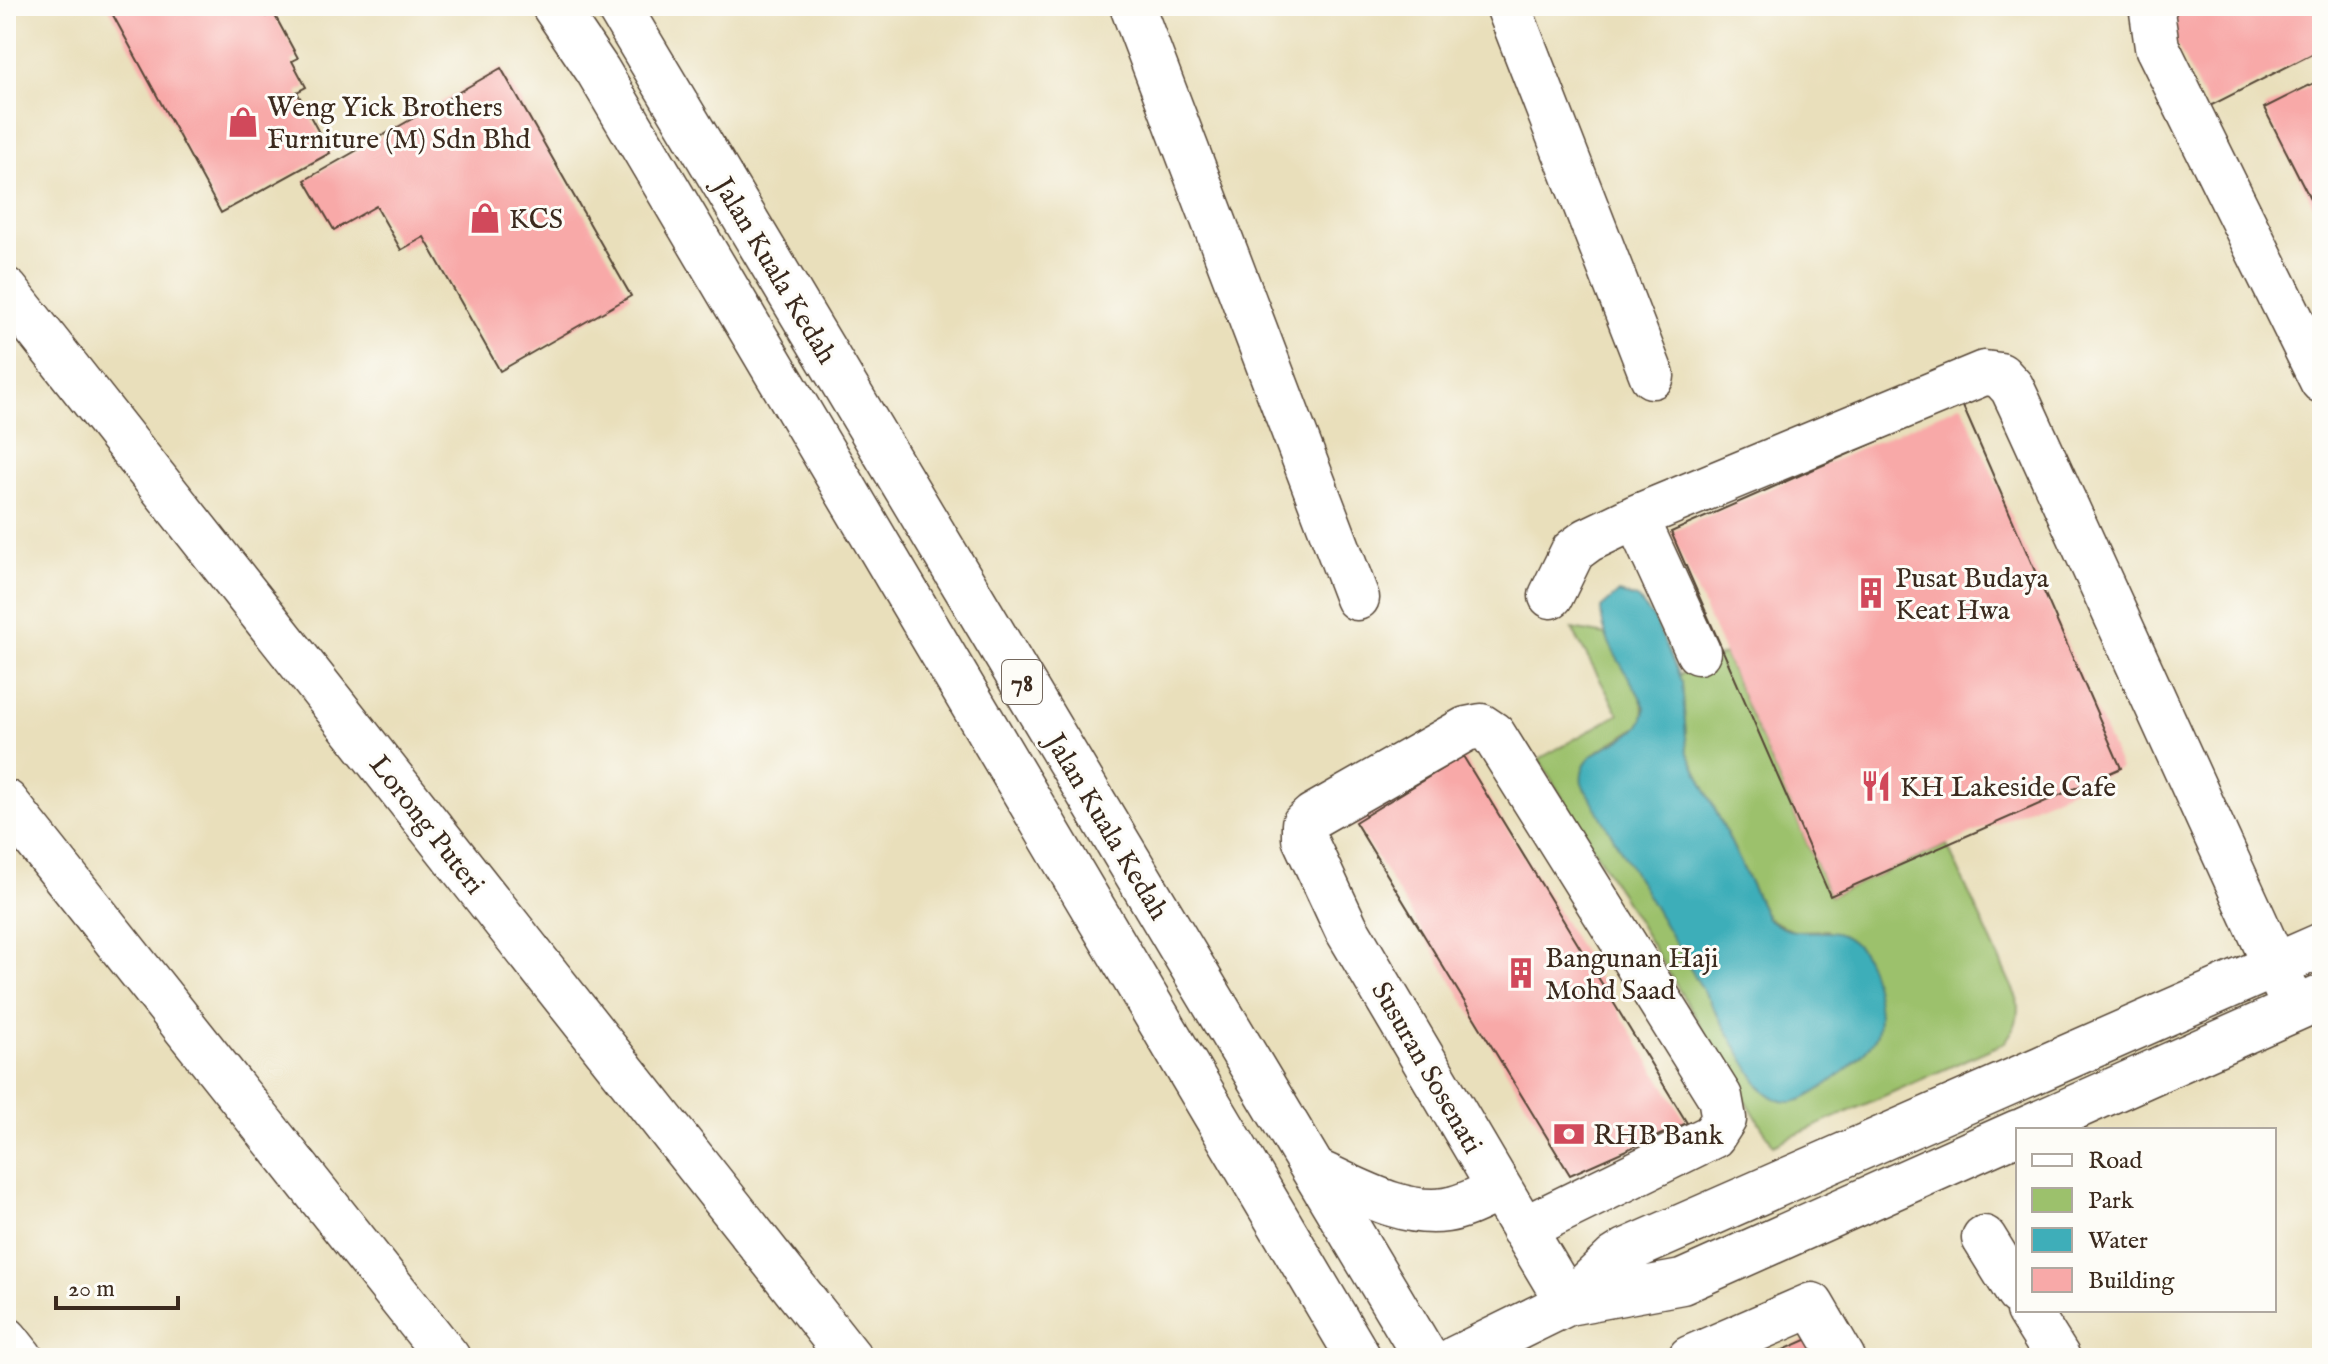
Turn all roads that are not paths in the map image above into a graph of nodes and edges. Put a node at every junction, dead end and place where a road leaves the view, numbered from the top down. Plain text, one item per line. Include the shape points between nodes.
1 (554, 6) edge
2 (618, 6) edge
3 (1132, 6) edge
4 (1508, 6) edge
5 (2155, 6) edge
6 (6, 290) edge
7 (1652, 376) dead end
8 (2322, 381) edge
9 (1636, 517) junction
10 (1551, 596) dead end
11 (1357, 598) dead end
12 (1698, 652) dead end
13 (6, 802) edge
14 (2322, 945) edge
15 (2275, 966) junction
16 (2309, 1003) edge
17 (2028, 1128) edge
18 (2016, 1133) edge
19 (1315, 1171) junction
20 (1500, 1189) junction
21 (1523, 1229) junction
22 (1984, 1238) dead end
23 (2016, 1290) edge
24 (1568, 1303) junction
25 (2029, 1312) edge
26 (6, 1339) edge
27 (428, 1351) edge
28 (21, 1358) edge
29 (850, 1358) edge
30 (1359, 1358) edge
31 (1426, 1358) edge
32 (1456, 1358) edge
33 (1690, 1358) edge
34 (1843, 1358) edge
35 (2058, 1358) edge

1 - 30 street, Jalan Kuala Kedah / 78 via 598,71
2 - 19 street, Jalan Kuala Kedah / 78
3 - 11 street
4 - 7 street
5 - 8 street via 2157,47
6 - 29 street, Lorong Puteri
9 - 10 street via 1573,551
9 - 12 street
9 - 15 street via 1984,373 2000,375 2016,397
13 - 27 street
14 - 15 street
15 - 16 street
15 - 24 street via 1626,1251
16 - 17 street
18 - 24 street via 1682,1282
19 - 20 street via 1403,1208 1426,1211 1467,1204
19 - 31 street, Jalan Kuala Kedah / 78
20 - 21 street, Susuran Sosenati
20 - 21 street, Susuran Sosenati via 1346,928 1304,838 1304,824 1313,816 1466,729 1481,726 1493,734 1720,1097 1724,1119 1713,1136
21 - 24 street, Susuran Sosenati
22 - 23 street
24 - 32 street
25 - 35 street
26 - 28 street
33 - 34 street via 1812,1305

